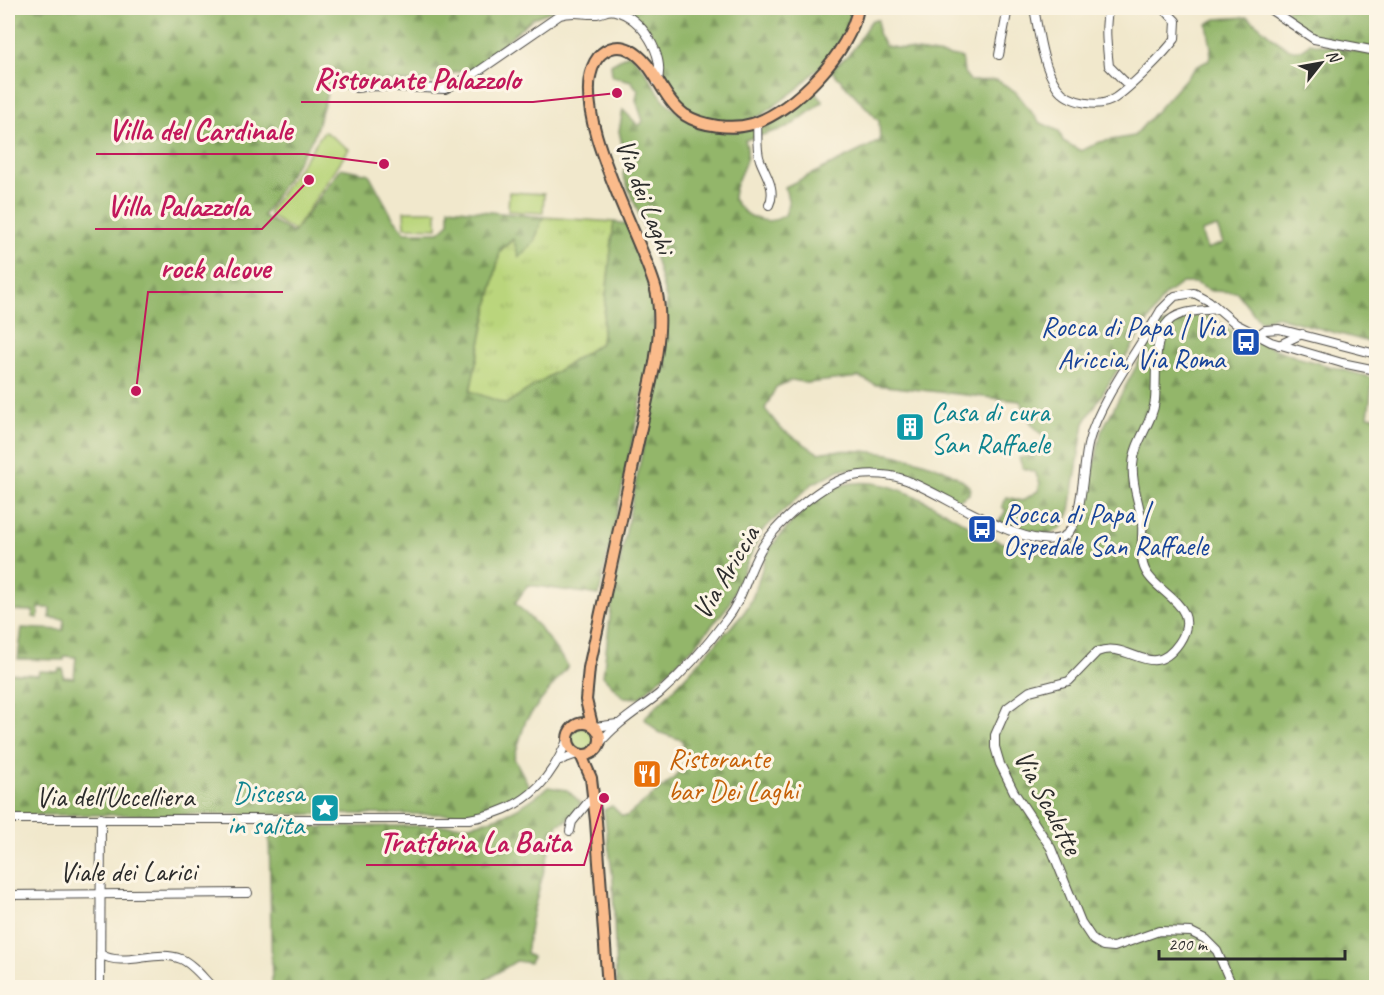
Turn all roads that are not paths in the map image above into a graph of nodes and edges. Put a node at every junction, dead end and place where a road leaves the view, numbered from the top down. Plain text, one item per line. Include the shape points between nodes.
1 (858, 8) edge
2 (1008, 8) edge
3 (1034, 8) edge
4 (1109, 8) edge
5 (1163, 8) edge
6 (1268, 8) edge
7 (1377, 51) edge
8 (999, 55) dead end
9 (344, 82) dead end
10 (657, 82) junction
11 (1128, 86) junction
12 (757, 122) junction
13 (769, 205) dead end
14 (1217, 309) junction
15 (1302, 334) junction
16 (1257, 336) junction
17 (1278, 345) junction
18 (1302, 351) junction
19 (1377, 354) edge
20 (1377, 370) edge
21 (586, 700) junction
22 (619, 724) junction
23 (593, 726) junction
24 (570, 733) junction
25 (598, 746) junction
26 (579, 754) junction
27 (560, 760) junction
28 (591, 778) junction
29 (593, 796) junction
30 (101, 818) junction
31 (8, 819) edge
32 (570, 831) dead end
33 (101, 893) junction
34 (248, 893) dead end
35 (8, 895) edge
36 (100, 954) junction
37 (100, 987) edge
38 (213, 987) edge
39 (608, 987) edge
40 (1233, 987) edge

1 - 12 main road, Via dei Laghi via 849,38 834,59 790,101
2 - 8 street
3 - 11 street via 1047,69 1063,94 1098,104 1114,99
4 - 11 street via 1105,24 1109,66
5 - 11 street via 1175,19 1176,37
6 - 7 street via 1314,39
9 - 10 street via 357,88 445,89 560,15 610,10 631,19 647,36 659,65
10 - 12 main road, Via dei Laghi via 674,105 694,119 732,126
10 - 21 main road, Via dei Laghi via 635,54 618,46 599,55 590,81 599,144 647,263 660,318 655,363 598,622
12 - 13 street via 759,159 772,193
14 - 16 street, Via Ariccia
14 - 22 street, Via Ariccia via 1190,292 1175,296 1164,306 1092,432 1076,518 1064,537 1044,540 1004,527 897,477 859,476 838,481 812,498 772,534 725,622 674,681
14 - 40 street, Via Scalette via 1178,315 1165,327 1156,366 1155,406 1133,463 1142,522 1143,563 1150,579 1181,606 1185,621 1181,639 1158,661 1115,650 1097,652 1069,681 1030,691 1012,703 998,722 994,742 1006,778 1049,844 1081,922 1093,940 1114,947 1159,931 1191,932 1217,951
15 - 16 street via 1273,328
15 - 17 street
15 - 18 street via 1298,342
15 - 19 street
16 - 17 street, Via Ariccia
17 - 18 street, Via Ariccia
18 - 20 street, Via Ariccia
21 - 23 main road, Via dei Laghi
21 - 24 main road, Via dei Laghi
22 - 23 street
22 - 25 street, Via Ariccia
23 - 24 main road via 584,723
23 - 25 main road via 599,733
24 - 26 main road via 570,747
24 - 27 street
25 - 26 main road via 590,754
25 - 28 main road
26 - 27 street
26 - 28 main road
27 - 30 street, Via dell'Uccelliera via 534,793 492,816 469,819
28 - 29 main road
29 - 32 street via 572,822
29 - 39 main road
30 - 31 street, Via dell'Uccelliera
30 - 33 street
33 - 34 street, Viale dei Larici
33 - 35 street, Viale dei Larici
33 - 36 street
36 - 37 street
36 - 38 street via 117,960 176,957

